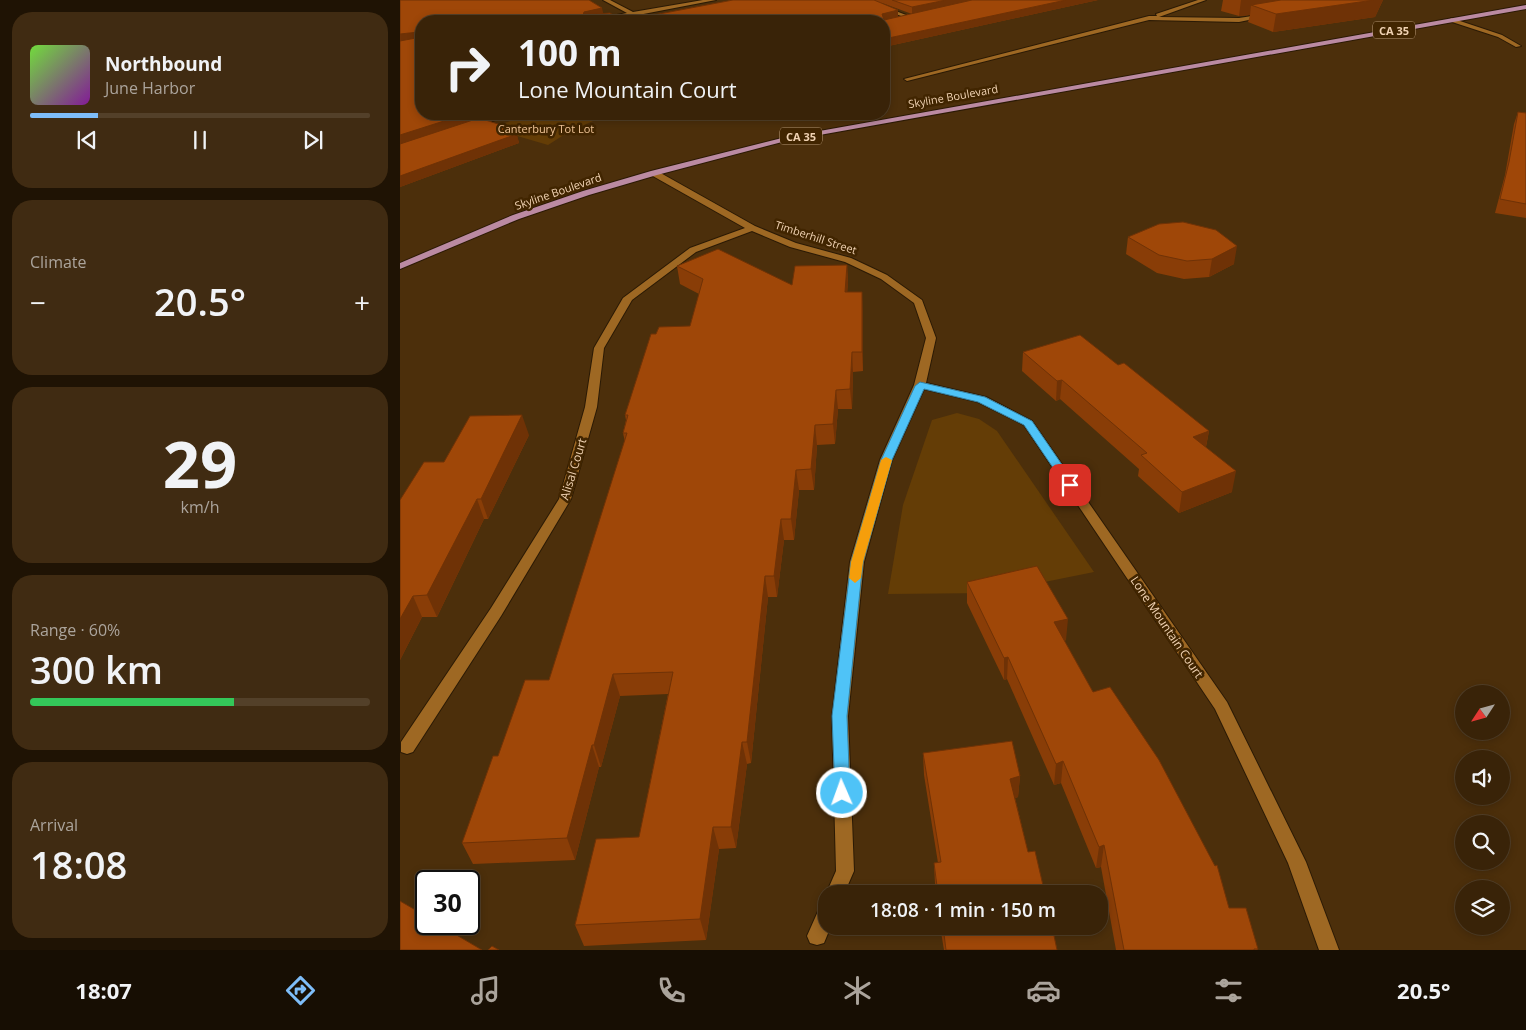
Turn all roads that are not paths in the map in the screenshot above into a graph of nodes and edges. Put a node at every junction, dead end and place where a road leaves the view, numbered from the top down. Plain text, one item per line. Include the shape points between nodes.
1 (606, 0) edge
2 (713, 0) edge
3 (862, 0) edge
4 (1203, 0) edge
5 (1526, 6) edge
6 (633, 14) junction
7 (627, 15) edge
8 (921, 16) edge
9 (1268, 16) edge
10 (911, 18) junction
11 (1148, 18) junction
12 (902, 20) edge
13 (1451, 20) junction
14 (1518, 46) dead end
15 (907, 79) dead end
16 (890, 119) edge
17 (489, 120) edge
18 (885, 120) edge
19 (462, 129) edge
20 (654, 173) junction
21 (752, 228) junction
22 (400, 266) edge
23 (920, 386) junction
24 (407, 747) dead end
25 (839, 885) edge
26 (1329, 950) edge

1 - 6 street
2 - 6 street
3 - 10 street
4 - 11 street
5 - 13 main road, Skyline Boulevard / CA 35
6 - 7 street
8 - 10 street
9 - 11 street via 1239,20
10 - 12 street
11 - 15 street
13 - 14 street via 1500,36
13 - 16 main road, Skyline Boulevard / CA 35
17 - 19 street
18 - 20 main road, Skyline Boulevard / CA 35 via 739,150
20 - 21 street, Timberhill Street
20 - 22 main road, Skyline Boulevard / CA 35 via 516,217
21 - 23 street, Timberhill Street via 793,245 848,260 884,277 918,302 931,338
21 - 24 street, Alisal Court via 693,250 628,298 599,348 591,407 565,499 496,612
23 - 25 street, Timberhill Street via 886,460 857,562 840,716 845,871
23 - 26 street, Lone Mountain Court via 982,400 1028,423 1221,706 1298,862

